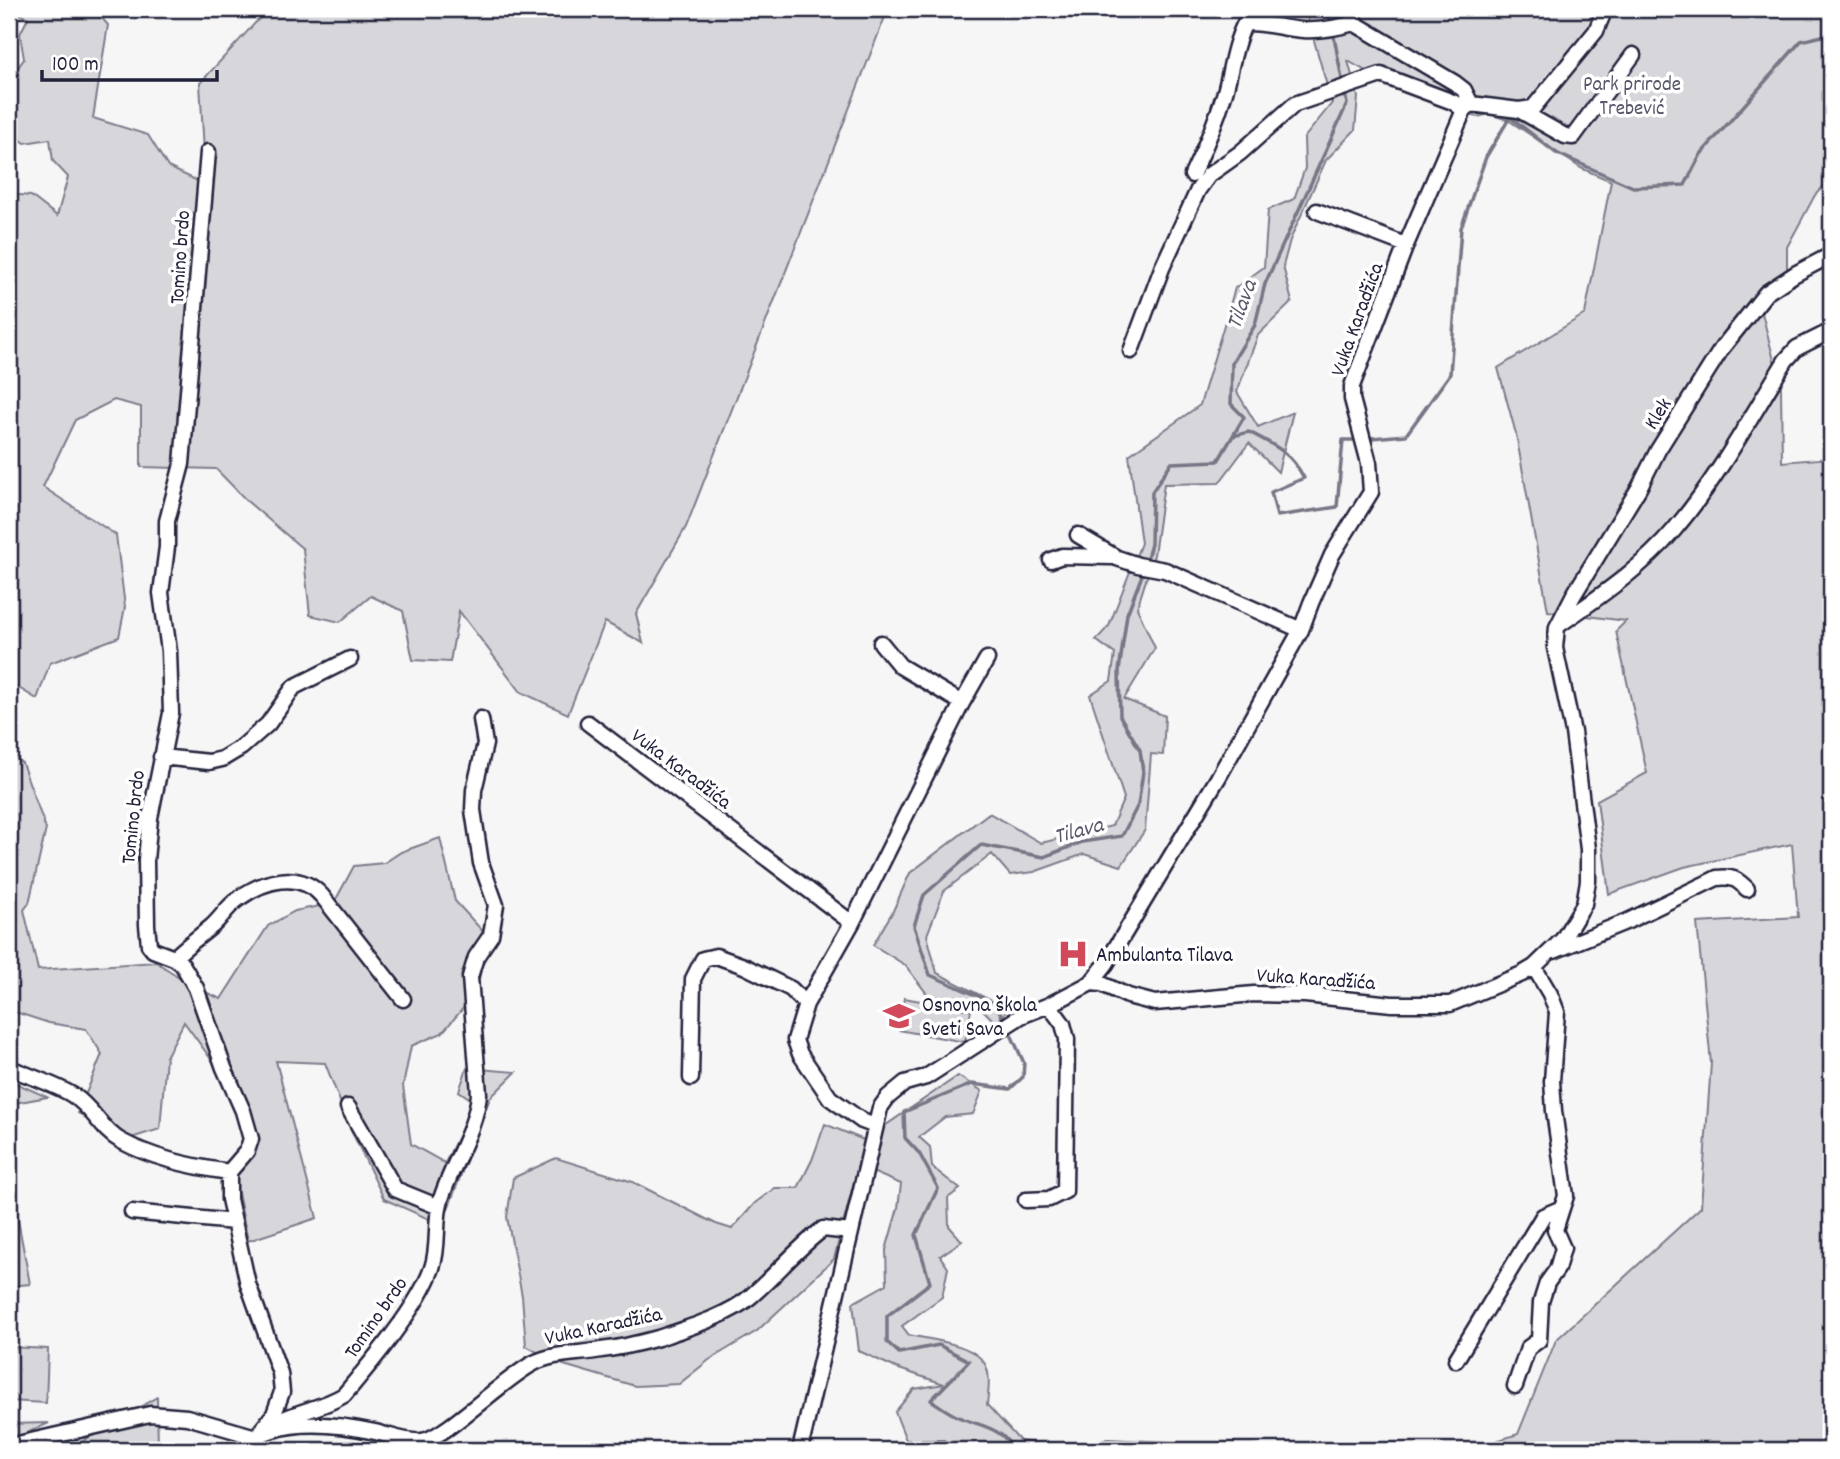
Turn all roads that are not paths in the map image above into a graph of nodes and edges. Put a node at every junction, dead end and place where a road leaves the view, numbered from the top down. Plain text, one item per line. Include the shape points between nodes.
1 (1605, 9) edge
2 (1353, 16) edge
3 (1633, 55) dead end
4 (1467, 107) junction
5 (1519, 110) junction
6 (208, 152) dead end
7 (1192, 175) dead end
8 (1317, 211) dead end
9 (1406, 245) junction
10 (1831, 256) edge
11 (1831, 331) edge
12 (1131, 351) dead end
13 (1078, 535) dead end
14 (1117, 558) junction
15 (1051, 560) dead end
16 (1557, 627) junction
17 (1301, 630) junction
18 (881, 643) dead end
19 (350, 659) dead end
20 (987, 659) dead end
21 (961, 703) junction
22 (481, 719) dead end
23 (588, 723) dead end
24 (160, 757) junction
25 (1747, 889) dead end
26 (852, 923) junction
27 (1547, 954) junction
28 (174, 958) junction
29 (1534, 967) junction
30 (1091, 983) junction
31 (403, 999) dead end
32 (806, 1004) junction
33 (1049, 1005) junction
34 (15, 1070) dead end
35 (691, 1078) dead end
36 (348, 1107) dead end
37 (875, 1126) junction
38 (229, 1172) junction
39 (1026, 1200) dead end
40 (439, 1207) junction
41 (1562, 1208) junction
42 (132, 1212) dead end
43 (234, 1222) junction
44 (850, 1232) junction
45 (1456, 1360) dead end
46 (1515, 1386) dead end
47 (256, 1437) junction
48 (9, 1446) edge
49 (239, 1450) edge
50 (800, 1450) edge

1 - 5 street via 1596,30 1533,107
2 - 4 street via 1464,90
2 - 7 street via 1330,29 1245,23 1209,140
3 - 5 street via 1573,137
4 - 5 street
4 - 9 street, Vuka Karadžića
4 - 12 street via 1381,75 1295,104 1209,175 1191,203
6 - 24 street, Tomino brdo via 182,464 167,521 161,593 171,713
8 - 9 street
9 - 17 street, Vuka Karadžića via 1352,386 1371,492 1332,555
10 - 16 street, Klek via 1766,293 1722,348
11 - 16 street via 1797,348 1786,360 1725,463 1673,531
13 - 14 street
14 - 15 street via 1062,556
14 - 17 street via 1165,570
16 - 27 street, Klek via 1557,662 1587,827 1588,881 1584,904 1573,925
17 - 30 street, Vuka Karadžića via 1218,778
18 - 21 street via 900,666
19 - 24 street via 294,687 268,724 222,759
20 - 21 street
21 - 26 street
22 - 40 street, Tomino brdo via 485,744 473,810 481,863 496,905 491,935 476,957 470,977 477,1112
23 - 26 street, Vuka Karadžića
24 - 28 street, Tomino brdo via 146,860 147,925 153,950
25 - 27 street, Vuka Karadžića via 1730,876 1717,878
26 - 32 street
27 - 29 street, Vuka Karadžića
28 - 31 street via 236,900 264,886 299,880 315,888
28 - 38 street, Tomino brdo via 196,988 251,1139
29 - 30 street, Vuka Karadžića via 1450,1004 1254,993 1155,1003
29 - 41 street via 1557,1012 1552,1081 1566,1196
30 - 33 street, Vuka Karadžića
32 - 35 street via 791,989 744,966 716,956 703,959 693,979
32 - 37 street via 795,1041 800,1054 830,1098
33 - 37 street, Vuka Karadžića via 1021,1016 926,1077 905,1083 880,1108
33 - 39 street via 1067,1038 1065,1191 1049,1199
34 - 38 street via 75,1097 120,1141 170,1161
36 - 40 street via 395,1189
37 - 44 street, Vuka Karadžića
38 - 43 street
40 - 47 street, Tomino brdo via 439,1239 422,1290 351,1388 335,1401 282,1418
41 - 45 street via 1543,1216
41 - 46 street via 1555,1230 1563,1248 1541,1302 1539,1340 1528,1348
42 - 43 street
43 - 47 street via 282,1392 274,1414
44 - 47 street, Vuka Karadžića via 823,1229 748,1299 707,1319 658,1338 537,1361 424,1441 333,1424 283,1428
44 - 50 street, Vuka Karadžića
47 - 48 street via 187,1418 150,1414
47 - 49 street, Vuka Karadžića

